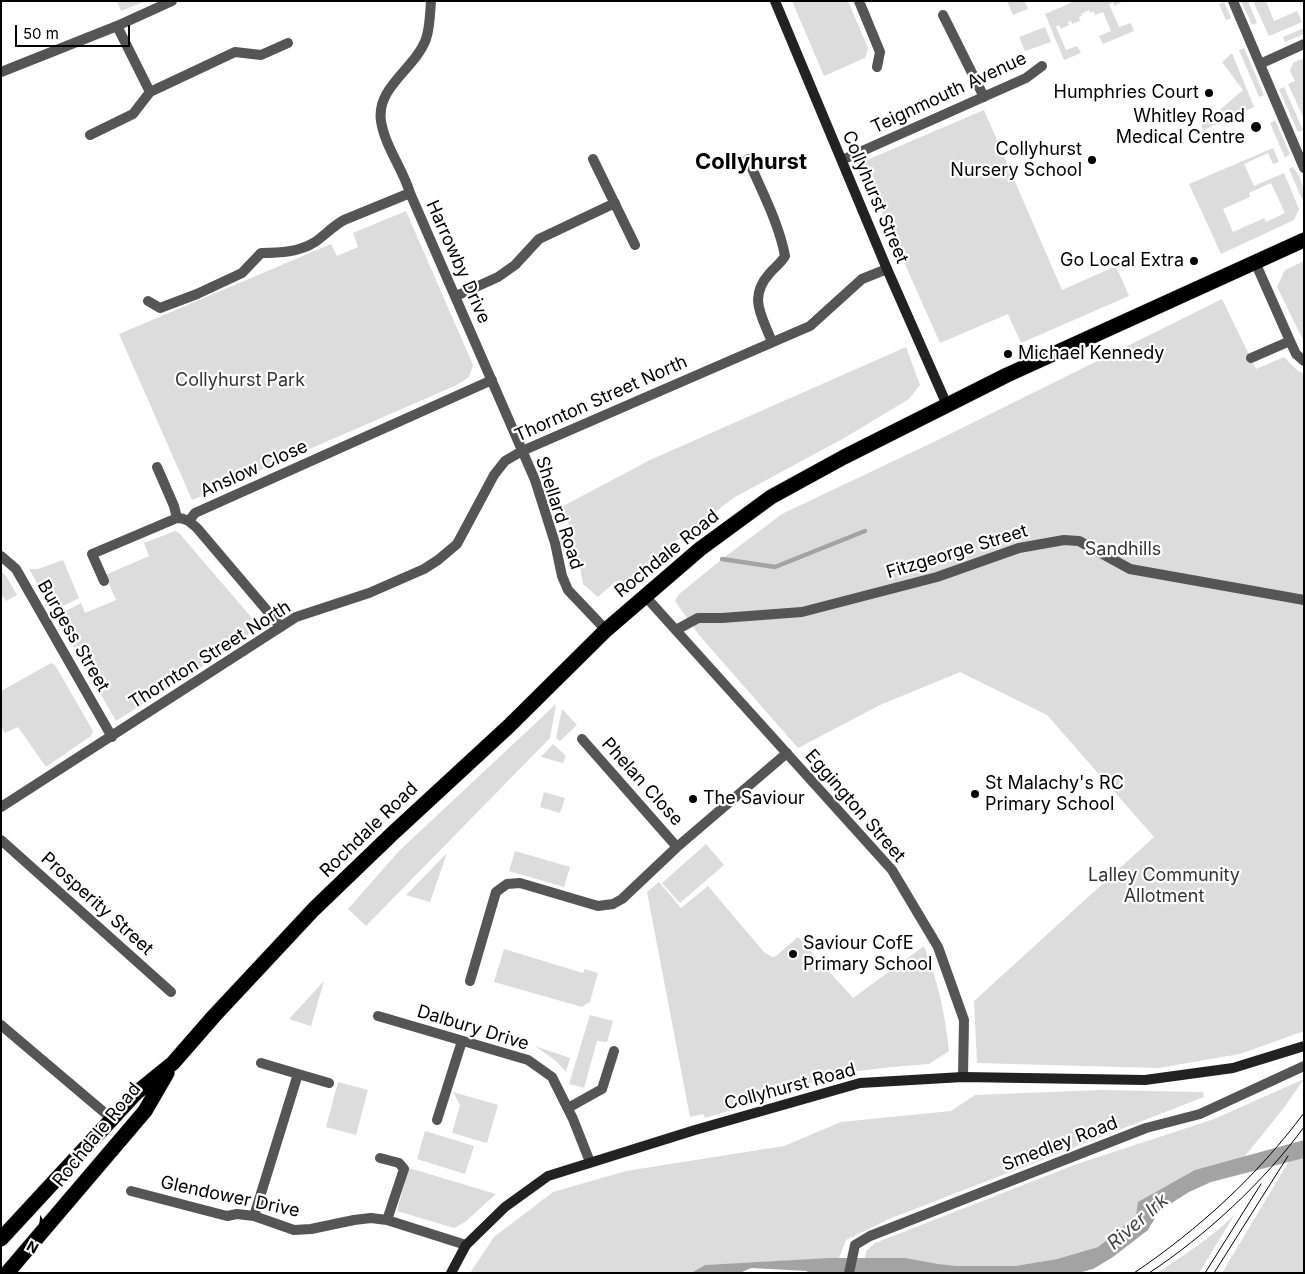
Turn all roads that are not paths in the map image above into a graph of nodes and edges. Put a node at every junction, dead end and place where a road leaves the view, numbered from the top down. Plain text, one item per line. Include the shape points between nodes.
1 (172, 1) edge
2 (431, 1) edge
3 (775, 1) edge
4 (859, 1) edge
5 (1232, 1) edge
6 (943, 15) dead end
7 (117, 26) junction
8 (288, 43) dead end
9 (1304, 44) edge
10 (1260, 64) junction
11 (1042, 66) dead end
12 (877, 67) dead end
13 (1, 72) edge
14 (150, 92) junction
15 (984, 98) junction
16 (90, 135) dead end
17 (593, 158) dead end
18 (748, 159) dead end
19 (842, 160) junction
20 (1304, 168) edge
21 (410, 193) junction
22 (615, 203) junction
23 (1304, 240) edge
24 (635, 245) dead end
25 (1254, 262) junction
26 (887, 269) junction
27 (456, 296) junction
28 (148, 301) dead end
29 (1290, 341) junction
30 (772, 342) junction
31 (1251, 358) dead end
32 (1304, 361) edge
33 (492, 380) junction
34 (947, 406) junction
35 (522, 451) junction
36 (157, 467) dead end
37 (177, 518) junction
38 (189, 521) junction
39 (1, 556) edge
40 (104, 581) dead end
41 (645, 596) junction
42 (1304, 600) edge
43 (281, 627) junction
44 (606, 630) junction
45 (676, 630) junction
46 (112, 737) junction
47 (582, 739) dead end
48 (787, 753) junction
49 (1, 807) edge
50 (1, 840) edge
51 (677, 847) junction
52 (470, 982) dead end
53 (171, 992) dead end
54 (378, 1016) dead end
55 (1, 1025) edge
56 (462, 1041) junction
57 (1304, 1046) edge
58 (614, 1051) dead end
59 (173, 1063) junction
60 (262, 1063) dead end
61 (1304, 1066) edge
62 (298, 1074) junction
63 (963, 1077) junction
64 (329, 1083) dead end
65 (568, 1108) junction
66 (112, 1119) junction
67 (437, 1120) dead end
68 (380, 1158) dead end
69 (590, 1162) junction
70 (131, 1191) dead end
71 (254, 1216) junction
72 (387, 1220) junction
73 (1, 1239) edge
74 (466, 1245) junction
75 (7, 1273) edge
76 (451, 1273) edge
77 (849, 1273) edge

1 - 7 street
2 - 21 street via 426,40 386,93 380,108 386,138
3 - 19 street, Collyhurst Street
4 - 12 street via 880,52
5 - 10 street
6 - 15 street
7 - 13 street
7 - 14 street
8 - 14 street via 261,55 234,52
9 - 10 street
10 - 20 street
11 - 15 street, Teignmouth Avenue via 1026,78
14 - 16 street via 133,114
15 - 19 street, Teignmouth Avenue
17 - 22 street
18 - 30 street via 785,256 763,283 757,299
19 - 26 street, Collyhurst Street
21 - 27 street, Harrowby Drive
21 - 28 street, Harrowby Drive via 336,224 314,242 287,253 261,253 242,273 197,294 160,308
22 - 24 street
22 - 27 street via 539,240 498,277
23 - 25 highway, Rochdale Road
25 - 29 street
25 - 34 highway, Rochdale Road
26 - 30 street, Thornton Street North via 862,279 810,326
26 - 34 street, Collyhurst Street
27 - 33 street, Harrowby Drive
29 - 31 street
29 - 32 street via 1296,354
30 - 35 street, Thornton Street North
33 - 35 street, Harrowby Drive
33 - 38 street, Anslow Close via 195,513
34 - 41 highway, Rochdale Road via 771,497 700,549
35 - 43 street, Thornton Street North via 505,461 494,475 457,544 438,560 424,570 369,593 296,617
35 - 44 street, Shellard Road via 548,519 568,590
36 - 37 street
37 - 38 street
37 - 40 street via 92,554
38 - 43 street
39 - 46 street, Burgess Street via 16,569
41 - 44 highway, Rochdale Road
41 - 45 street, Eggington Street
42 - 45 street, Fitzgeorge Street via 1130,569 1080,541 1064,540 1019,548 937,577 802,612 698,618
43 - 46 street, Thornton Street North
44 - 59 highway, Rochdale Road via 314,909
45 - 48 street, Eggington Street
46 - 49 street, Thornton Street North
47 - 51 street, Phelan Close
48 - 51 street
48 - 63 street, Eggington Street via 892,870 938,948 964,1020
50 - 53 street, Prosperity Street
51 - 52 street via 613,904 598,906 520,883 507,884 496,892
54 - 56 street, Dalbury Drive
55 - 66 street
56 - 65 street, Dalbury Drive via 528,1060 552,1077
56 - 67 street
57 - 63 street, Collyhurst Road via 1233,1068 1145,1080
58 - 65 street via 602,1089
59 - 66 highway, Rochdale Road via 136,1093
59 - 75 highway, Rochdale Road via 145,1111
60 - 62 street
61 - 77 street, Smedley Road via 1200,1114 1137,1131 870,1236 855,1245
62 - 64 street
62 - 71 street
63 - 69 street, Collyhurst Road via 860,1083
65 - 69 street, Dalbury Drive
66 - 73 highway, Rochdale Road
68 - 72 street via 400,1163 404,1169
69 - 74 street, Collyhurst Road via 548,1176 505,1207
70 - 71 street, Glendower Drive via 227,1216
71 - 72 street, Glendower Drive via 294,1230 371,1218
72 - 74 street, Glendower Drive
74 - 76 street, Collyhurst Road

